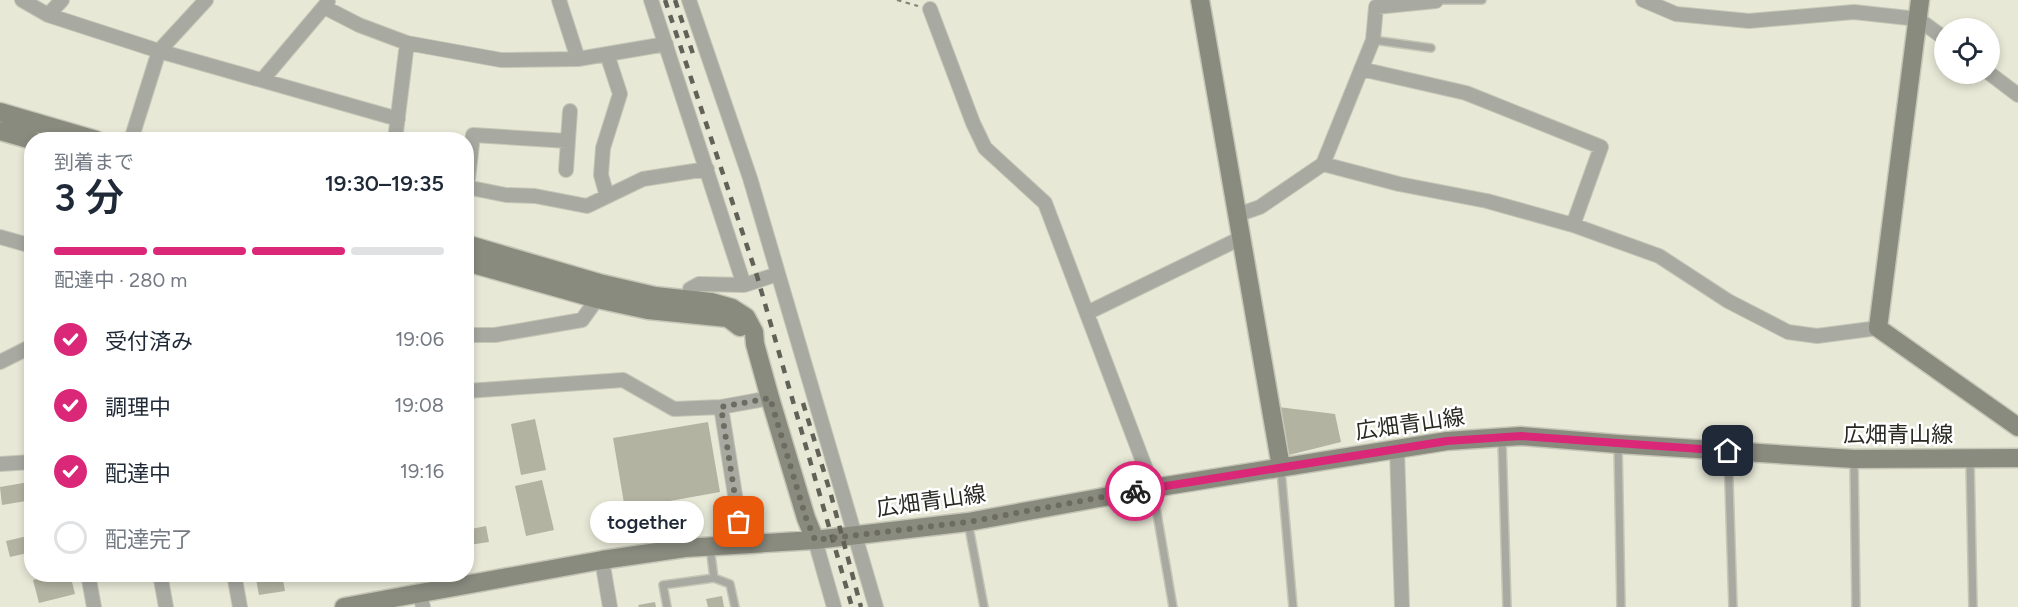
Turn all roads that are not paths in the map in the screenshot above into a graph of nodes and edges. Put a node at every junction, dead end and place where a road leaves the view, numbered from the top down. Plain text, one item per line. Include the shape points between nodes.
1 (22, 0) edge
2 (62, 0) edge
3 (207, 0) edge
4 (559, 0) edge
5 (651, 0) edge
6 (689, 0) edge
7 (1200, 0) edge
8 (1482, 0) edge
9 (1643, 0) edge
10 (1920, 0) edge
11 (1436, 1) edge
12 (327, 3) edge
13 (1852, 6) edge
14 (930, 9) road end
15 (48, 15) junction
16 (1918, 19) junction
17 (1934, 31) edge
18 (1373, 40) junction
19 (407, 43) junction
20 (666, 44) junction
21 (1431, 48) dead end
22 (159, 51) junction
23 (607, 54) junction
24 (578, 59) junction
25 (1361, 69) junction
26 (263, 79) junction
27 (2000, 81) edge
28 (2018, 95) edge
29 (570, 111) dead end
30 (0, 112) edge
31 (398, 119) junction
32 (0, 132) edge
33 (69, 132) edge
34 (134, 132) edge
35 (396, 132) edge
36 (474, 135) edge
37 (24, 138) edge
38 (568, 141) junction
39 (1323, 164) junction
40 (566, 170) dead end
41 (707, 170) junction
42 (474, 188) edge
43 (607, 196) junction
44 (1237, 215) junction
45 (1573, 225) junction
46 (0, 237) edge
47 (1241, 238) junction
48 (24, 244) edge
49 (474, 246) edge
50 (474, 263) edge
51 (778, 274) junction
52 (744, 285) junction
53 (597, 299) junction
54 (689, 299) junction
55 (1087, 313) junction
56 (1878, 328) junction
57 (474, 335) edge
58 (755, 344) junction
59 (24, 350) edge
60 (0, 362) edge
61 (474, 390) edge
62 (770, 398) junction
63 (721, 407) junction
64 (2018, 427) edge
65 (1502, 437) junction
66 (1618, 444) junction
67 (1397, 449) junction
68 (1728, 451) junction
69 (1970, 458) junction
70 (2018, 458) edge
71 (1854, 459) junction
72 (24, 462) edge
73 (0, 464) edge
74 (1281, 467) junction
75 (1153, 488) junction
76 (968, 522) junction
77 (856, 535) junction
78 (815, 540) junction
79 (743, 546) junction
80 (710, 547) junction
81 (602, 560) junction
82 (714, 578) junction
83 (89, 582) edge
84 (161, 582) edge
85 (235, 582) edge
86 (422, 601) edge
87 (94, 607) edge
88 (166, 607) edge
89 (240, 607) edge
90 (344, 607) edge
91 (610, 607) edge
92 (667, 607) edge
93 (735, 607) edge
94 (834, 607) edge
95 (876, 607) edge
96 (984, 607) edge
97 (1173, 607) edge
98 (1293, 607) edge
99 (1402, 607) edge
100 (1507, 607) edge
101 (1621, 607) edge
102 (1733, 607) edge
103 (1856, 607) edge
104 (1973, 607) edge

1 - 15 street
2 - 15 street
3 - 22 street
4 - 24 street
5 - 20 street
6 - 51 street via 750,178
7 - 44 main road
8 - 11 lane
9 - 13 street via 1676,14 1749,21
10 - 16 main road
11 - 18 street via 1376,7
12 - 19 street via 359,25
12 - 26 street
13 - 16 street
14 - 55 street via 981,139 1045,203
15 - 22 street
16 - 17 street
16 - 56 main road
18 - 21 lane
18 - 25 street
19 - 24 street via 501,60
19 - 31 street
20 - 23 street
20 - 41 street
22 - 26 street
22 - 34 street
23 - 24 street
23 - 43 street via 620,94 603,148 602,175
25 - 39 street
25 - 45 street via 1466,93 1601,147
26 - 31 street
27 - 28 street
29 - 38 street
30 - 33 main road
31 - 35 street
32 - 37 main road
36 - 38 street
38 - 40 street
39 - 44 street via 1260,207
39 - 45 street
41 - 43 street via 643,179
41 - 52 street
42 - 43 street via 587,206
44 - 47 main road
45 - 56 street via 1659,256 1728,301 1788,332 1817,336
46 - 48 street
47 - 55 street
47 - 74 main road
49 - 54 main road via 599,283
50 - 53 main road
51 - 52 street
51 - 77 street
52 - 54 street via 699,284 690,289
53 - 57 street via 582,320
53 - 58 main road via 648,310 728,318
54 - 58 main road via 732,308 746,317
55 - 75 street
56 - 64 main road
58 - 62 main road
59 - 60 street
61 - 63 street via 623,380 674,409
62 - 63 street
62 - 78 main road
63 - 79 street
65 - 66 main road, 広畑青山線
65 - 67 main road, 広畑青山線
65 - 100 lane
66 - 68 main road, 広畑青山線
66 - 101 lane
67 - 74 main road, 広畑青山線
67 - 99 street
68 - 71 main road, 広畑青山線
68 - 102 lane
69 - 70 main road, 広畑青山線
69 - 71 main road, 広畑青山線
69 - 104 lane
71 - 103 lane
72 - 73 street
74 - 75 main road, 広畑青山線
74 - 98 lane
75 - 76 main road, 広畑青山線
75 - 97 lane
76 - 77 main road, 広畑青山線
76 - 96 lane
77 - 78 main road, 広畑青山線
77 - 95 street
78 - 79 main road, 広畑青山線
78 - 94 street
79 - 80 main road, 広畑青山線
80 - 81 main road, 広畑青山線
80 - 82 lane
81 - 86 main road, 広畑青山線
81 - 91 street
82 - 92 lane via 663,585
82 - 93 lane via 730,584
83 - 87 street
84 - 88 street
85 - 89 street
86 - 90 main road, 広畑青山線

